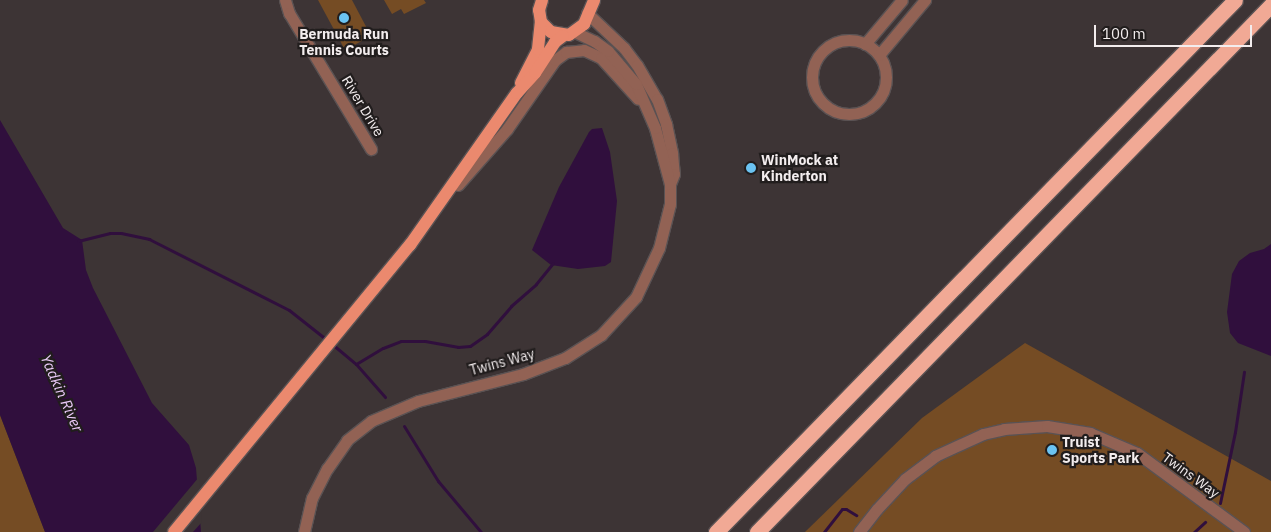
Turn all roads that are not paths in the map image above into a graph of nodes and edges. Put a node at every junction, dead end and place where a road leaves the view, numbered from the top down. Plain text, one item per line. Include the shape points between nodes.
1 (285, 0) edge
2 (532, 0) edge
3 (542, 0) edge
4 (594, 0) edge
5 (902, 0) edge
6 (925, 0) edge
7 (1235, 0) edge
8 (1271, 6) edge
9 (586, 8) edge
10 (540, 19) junction
11 (569, 34) junction
12 (865, 44) junction
13 (879, 55) junction
14 (517, 93) junction
15 (645, 107) junction
16 (371, 149) dead end
17 (670, 184) junction
18 (439, 207) junction
19 (174, 532) edge
20 (304, 532) edge
21 (716, 532) edge
22 (757, 532) edge
23 (859, 532) edge
24 (1244, 532) edge

1 - 16 street, River Drive via 289,13
2 - 10 street
3 - 10 main road
4 - 9 main road
5 - 12 street
6 - 13 street
7 - 21 highway
8 - 22 highway
9 - 11 main road via 584,24
9 - 17 street, Twins Way via 637,64 657,99 672,153 674,174
10 - 11 main road via 550,32
10 - 14 main road via 538,50
11 - 14 main road via 555,42 536,73
11 - 15 street, Twins Way via 594,41 619,62 636,84
12 - 13 street
12 - 13 street via 839,42 818,58 813,70 813,84 826,106 851,114 875,104 883,93 886,80 885,67
14 - 18 main road
15 - 17 street, Twins Way via 658,135
15 - 18 street, Twins Way via 601,58 584,50 566,52 555,60 507,129
17 - 20 street, Twins Way via 670,204 659,248 636,297 601,335 565,358 523,374 418,401 371,420 347,440 327,469 312,498
18 - 19 main road
23 - 24 street, Twins Way via 906,479 935,456 983,434 1047,426 1090,433 1137,453

